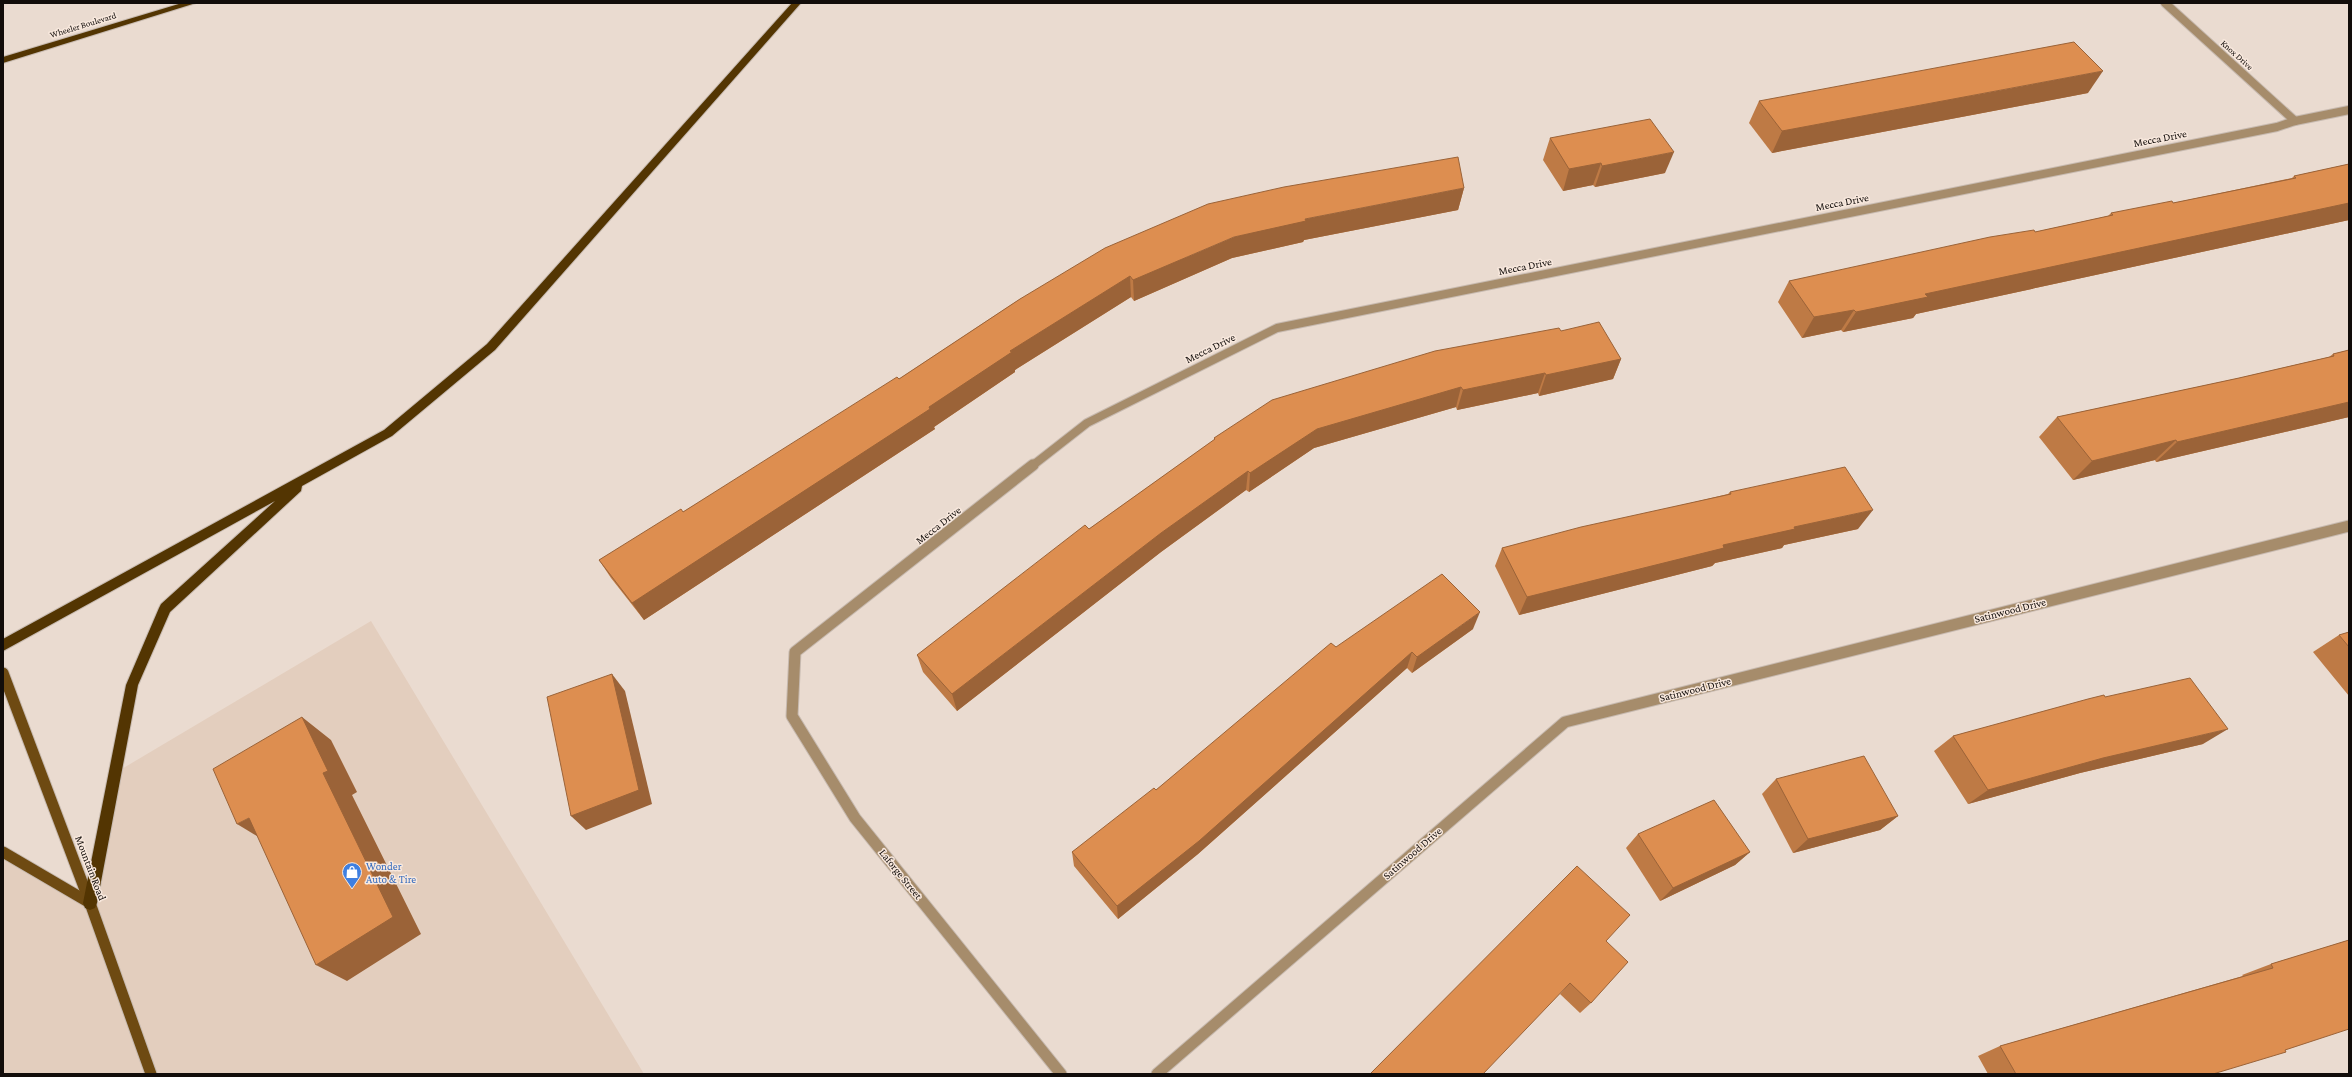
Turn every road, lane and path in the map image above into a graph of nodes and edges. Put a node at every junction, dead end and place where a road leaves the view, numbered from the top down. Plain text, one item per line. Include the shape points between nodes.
1 (192, 3) edge
2 (797, 3) edge
3 (2165, 3) edge
4 (3, 60) edge
5 (2349, 110) edge
6 (2295, 121) junction
7 (313, 473) junction
8 (2349, 526) edge
9 (3, 645) edge
10 (795, 652) joint
11 (3, 672) edge
12 (3, 852) edge
13 (90, 903) junction
14 (151, 1074) edge
15 (1061, 1074) edge
16 (1157, 1074) edge

1 - 4 highway, Wheeler Boulevard
2 - 7 highway via 491,347 388,433
3 - 6 street, Knox Drive
5 - 6 street, Mecca Drive
6 - 10 street, Mecca Drive via 2254,132 1277,328 1087,423
7 - 9 highway
7 - 13 highway via 165,608 132,685
8 - 16 street, Satinwood Drive via 1565,722
10 - 15 street, Laforge Street via 792,716 851,811
11 - 13 main road, Mountain Road
12 - 13 main road
13 - 14 main road, Mountain Road

